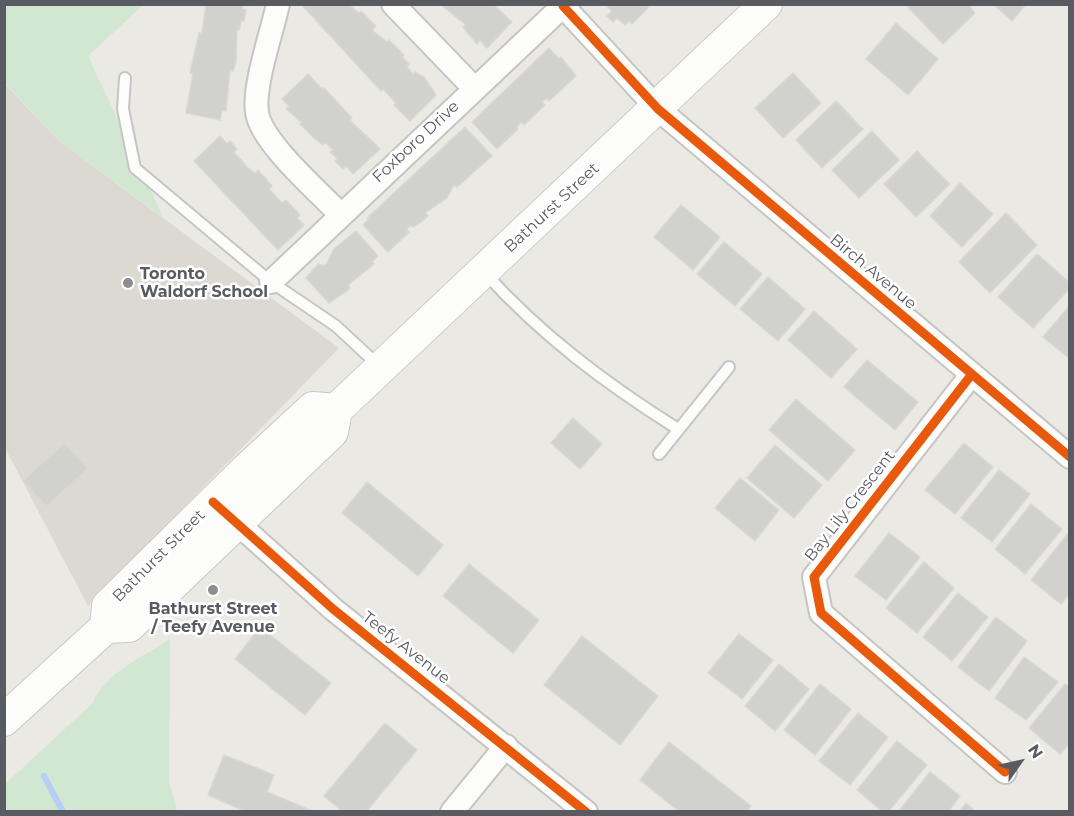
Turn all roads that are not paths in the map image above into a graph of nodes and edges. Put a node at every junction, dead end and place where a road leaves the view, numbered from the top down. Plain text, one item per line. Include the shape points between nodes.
1 (278, 4) edge
2 (393, 4) edge
3 (766, 4) edge
4 (564, 5) edge
5 (125, 78) dead end
6 (474, 88) junction
7 (657, 109) junction
8 (340, 214) junction
9 (484, 272) junction
10 (271, 282) junction
11 (729, 367) dead end
12 (381, 368) junction
13 (972, 375) junction
14 (678, 429) junction
15 (659, 454) dead end
16 (1070, 457) edge
17 (224, 512) junction
18 (4, 720) edge
19 (506, 746) junction
20 (1005, 772) dead end
21 (452, 812) edge
22 (586, 812) edge

1 - 8 street via 257,96 258,120 267,138
2 - 6 street
3 - 7 main road, Bathurst Street
4 - 6 street, Foxboro Drive
4 - 7 street, Birch Avenue
5 - 10 lane via 123,109 135,168
6 - 8 street, Foxboro Drive
7 - 9 main road, Bathurst Street
7 - 13 street, Birch Avenue
8 - 10 street, Foxboro Drive
9 - 12 main road, Bathurst Street
9 - 14 lane via 561,348 620,393
10 - 12 lane via 336,326
11 - 14 lane
12 - 17 main road, Bathurst Street via 336,410 313,408
13 - 16 street, Birch Avenue
13 - 20 street, Bay Lily Crescent via 814,577 822,613
14 - 15 lane
17 - 18 main road, Bathurst Street via 108,606 106,627
17 - 19 street, Teefy Avenue via 333,609
19 - 21 street
19 - 22 street, Teefy Avenue

